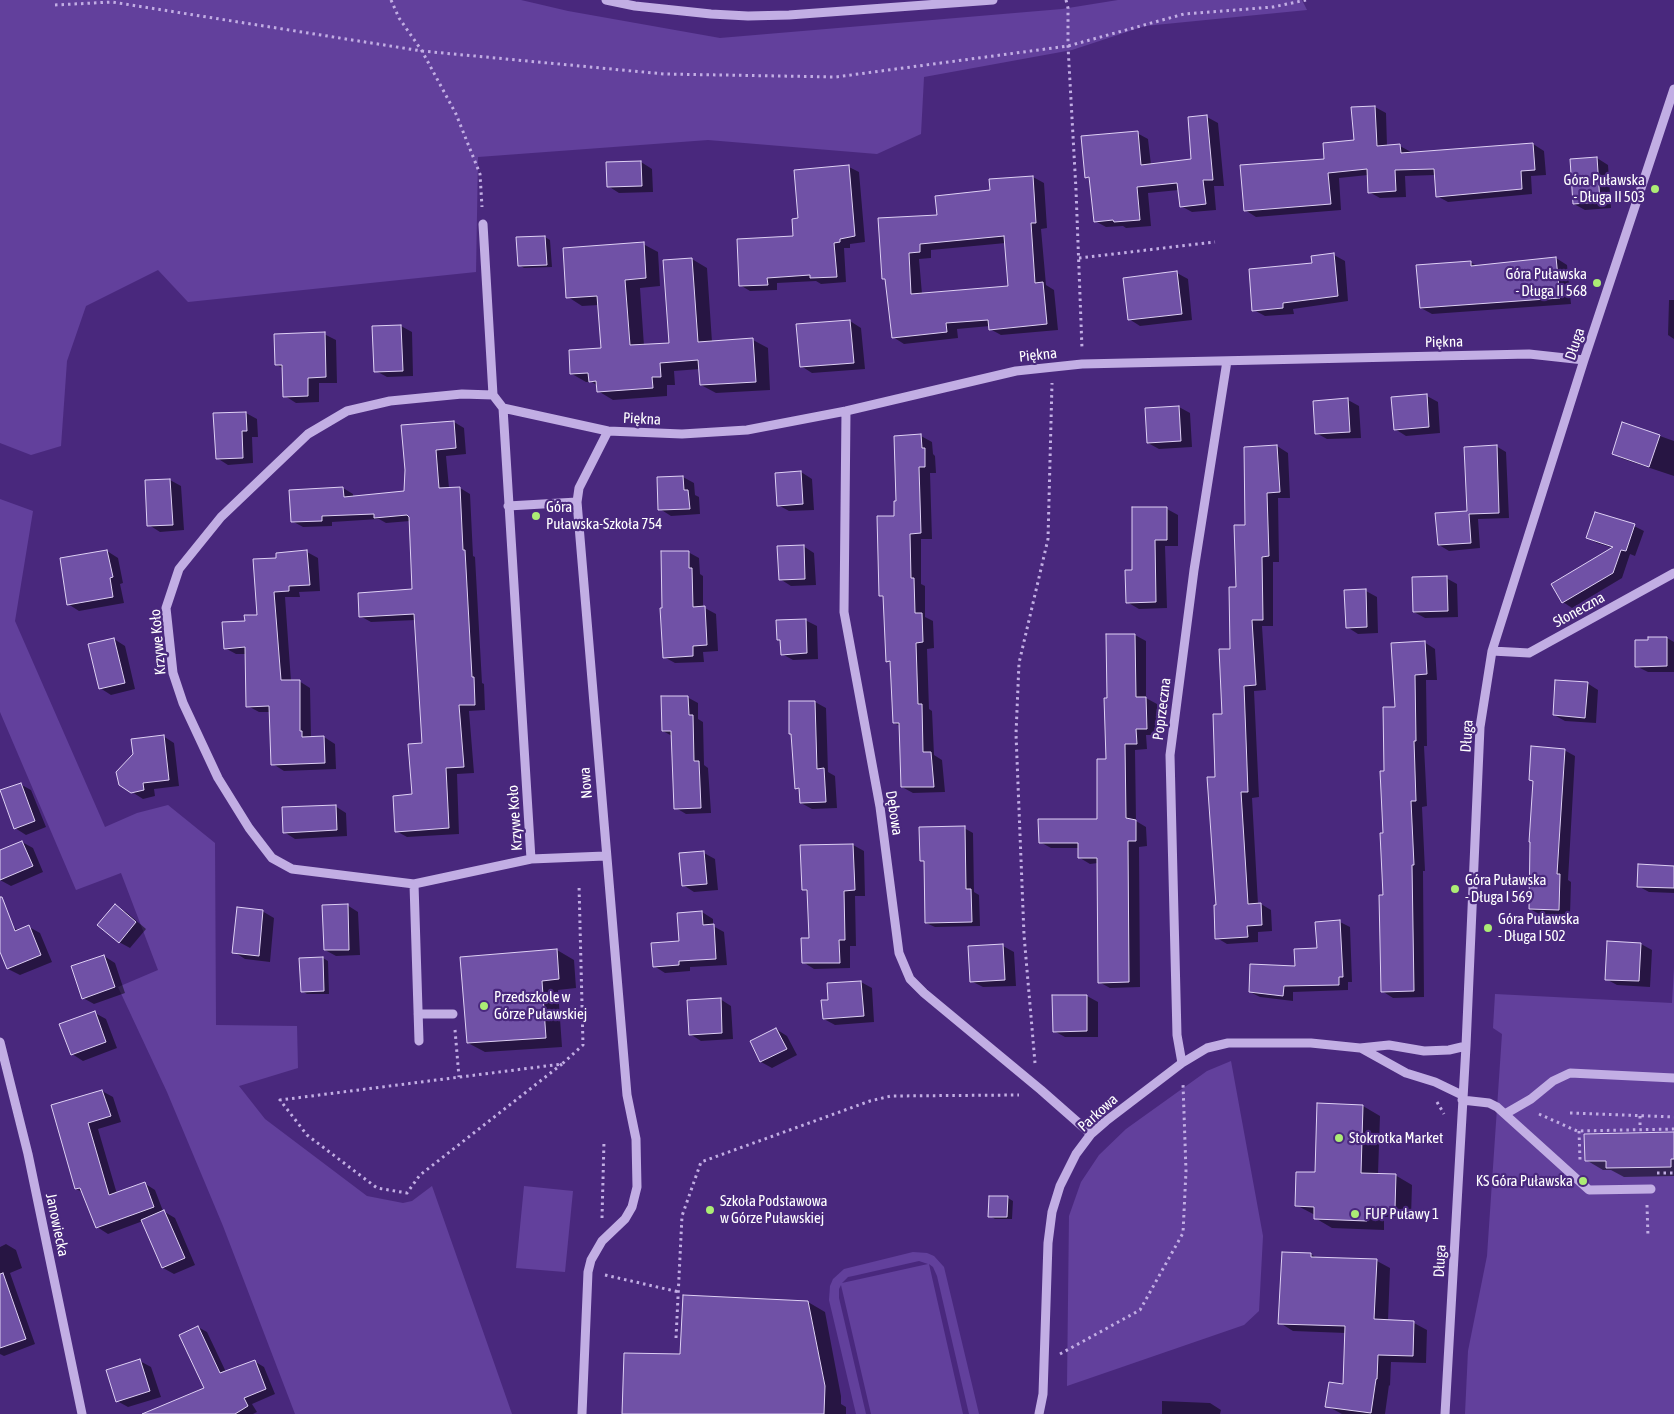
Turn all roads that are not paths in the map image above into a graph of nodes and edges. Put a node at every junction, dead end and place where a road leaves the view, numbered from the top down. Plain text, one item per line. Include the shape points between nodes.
1 (606, 0) edge
2 (993, 0) edge
3 (1674, 89) edge
4 (483, 224) road end
5 (1584, 360) junction
6 (1227, 361) junction
7 (493, 395) junction
8 (504, 408) junction
9 (846, 411) junction
10 (608, 431) junction
11 (577, 502) junction
12 (508, 506) junction
13 (1674, 573) edge
14 (1492, 651) junction
15 (605, 856) junction
16 (532, 859) junction
17 (414, 884) junction
18 (418, 1014) junction
19 (453, 1014) road end
20 (419, 1041) dead end
21 (0, 1042) edge
22 (1466, 1046) junction
23 (1360, 1048) junction
24 (1182, 1063) junction
25 (1674, 1078) edge
26 (1462, 1098) junction
27 (1505, 1114) junction
28 (1091, 1134) junction
29 (1651, 1189) dead end
30 (82, 1414) edge
31 (582, 1414) edge
32 (1040, 1414) edge
33 (1445, 1414) edge

1 - 2 street via 636,6 748,16
3 - 5 street, Długa
4 - 7 street
5 - 6 street, Piękna via 1529,354
5 - 14 street, Długa
6 - 9 street, Piękna via 1082,364 1016,371
6 - 24 street, Poprzeczna via 1194,570 1170,755 1177,1035
7 - 8 street
7 - 17 street, Krzywe Koło via 462,394 390,401 347,410 308,434 221,517 179,569 166,608 173,673 182,703 218,778 272,858 292,869
8 - 10 street, Piękna
8 - 12 street, Krzywe Koło
9 - 10 street, Piękna via 746,430 682,434
9 - 28 street, Dębowa via 844,612 880,807 899,953 910,979 924,993
10 - 11 street, Nowa via 579,488
11 - 12 street
11 - 15 street, Nowa
12 - 16 street, Krzywe Koło
13 - 14 street, Słoneczna via 1529,653
14 - 22 street, Długa via 1480,727
15 - 16 street, Krzywe Koło
15 - 31 street, Nowa via 626,1095 636,1139 637,1187 625,1218 602,1241 588,1272
16 - 17 street, Krzywe Koło
17 - 18 street
18 - 19 street
18 - 20 street
21 - 30 street, Janowiecka via 28,1154
22 - 23 street, Parkowa via 1424,1051 1389,1046
22 - 26 street, Długa
23 - 24 street, Parkowa via 1311,1043 1228,1043 1207,1048
23 - 26 street, Parkowa
24 - 28 street, Parkowa
25 - 27 street via 1570,1073
26 - 27 street, Parkowa via 1489,1103
26 - 33 street, Długa
27 - 29 street, Parkowa via 1589,1190
28 - 32 street, Parkowa via 1076,1154 1052,1212

